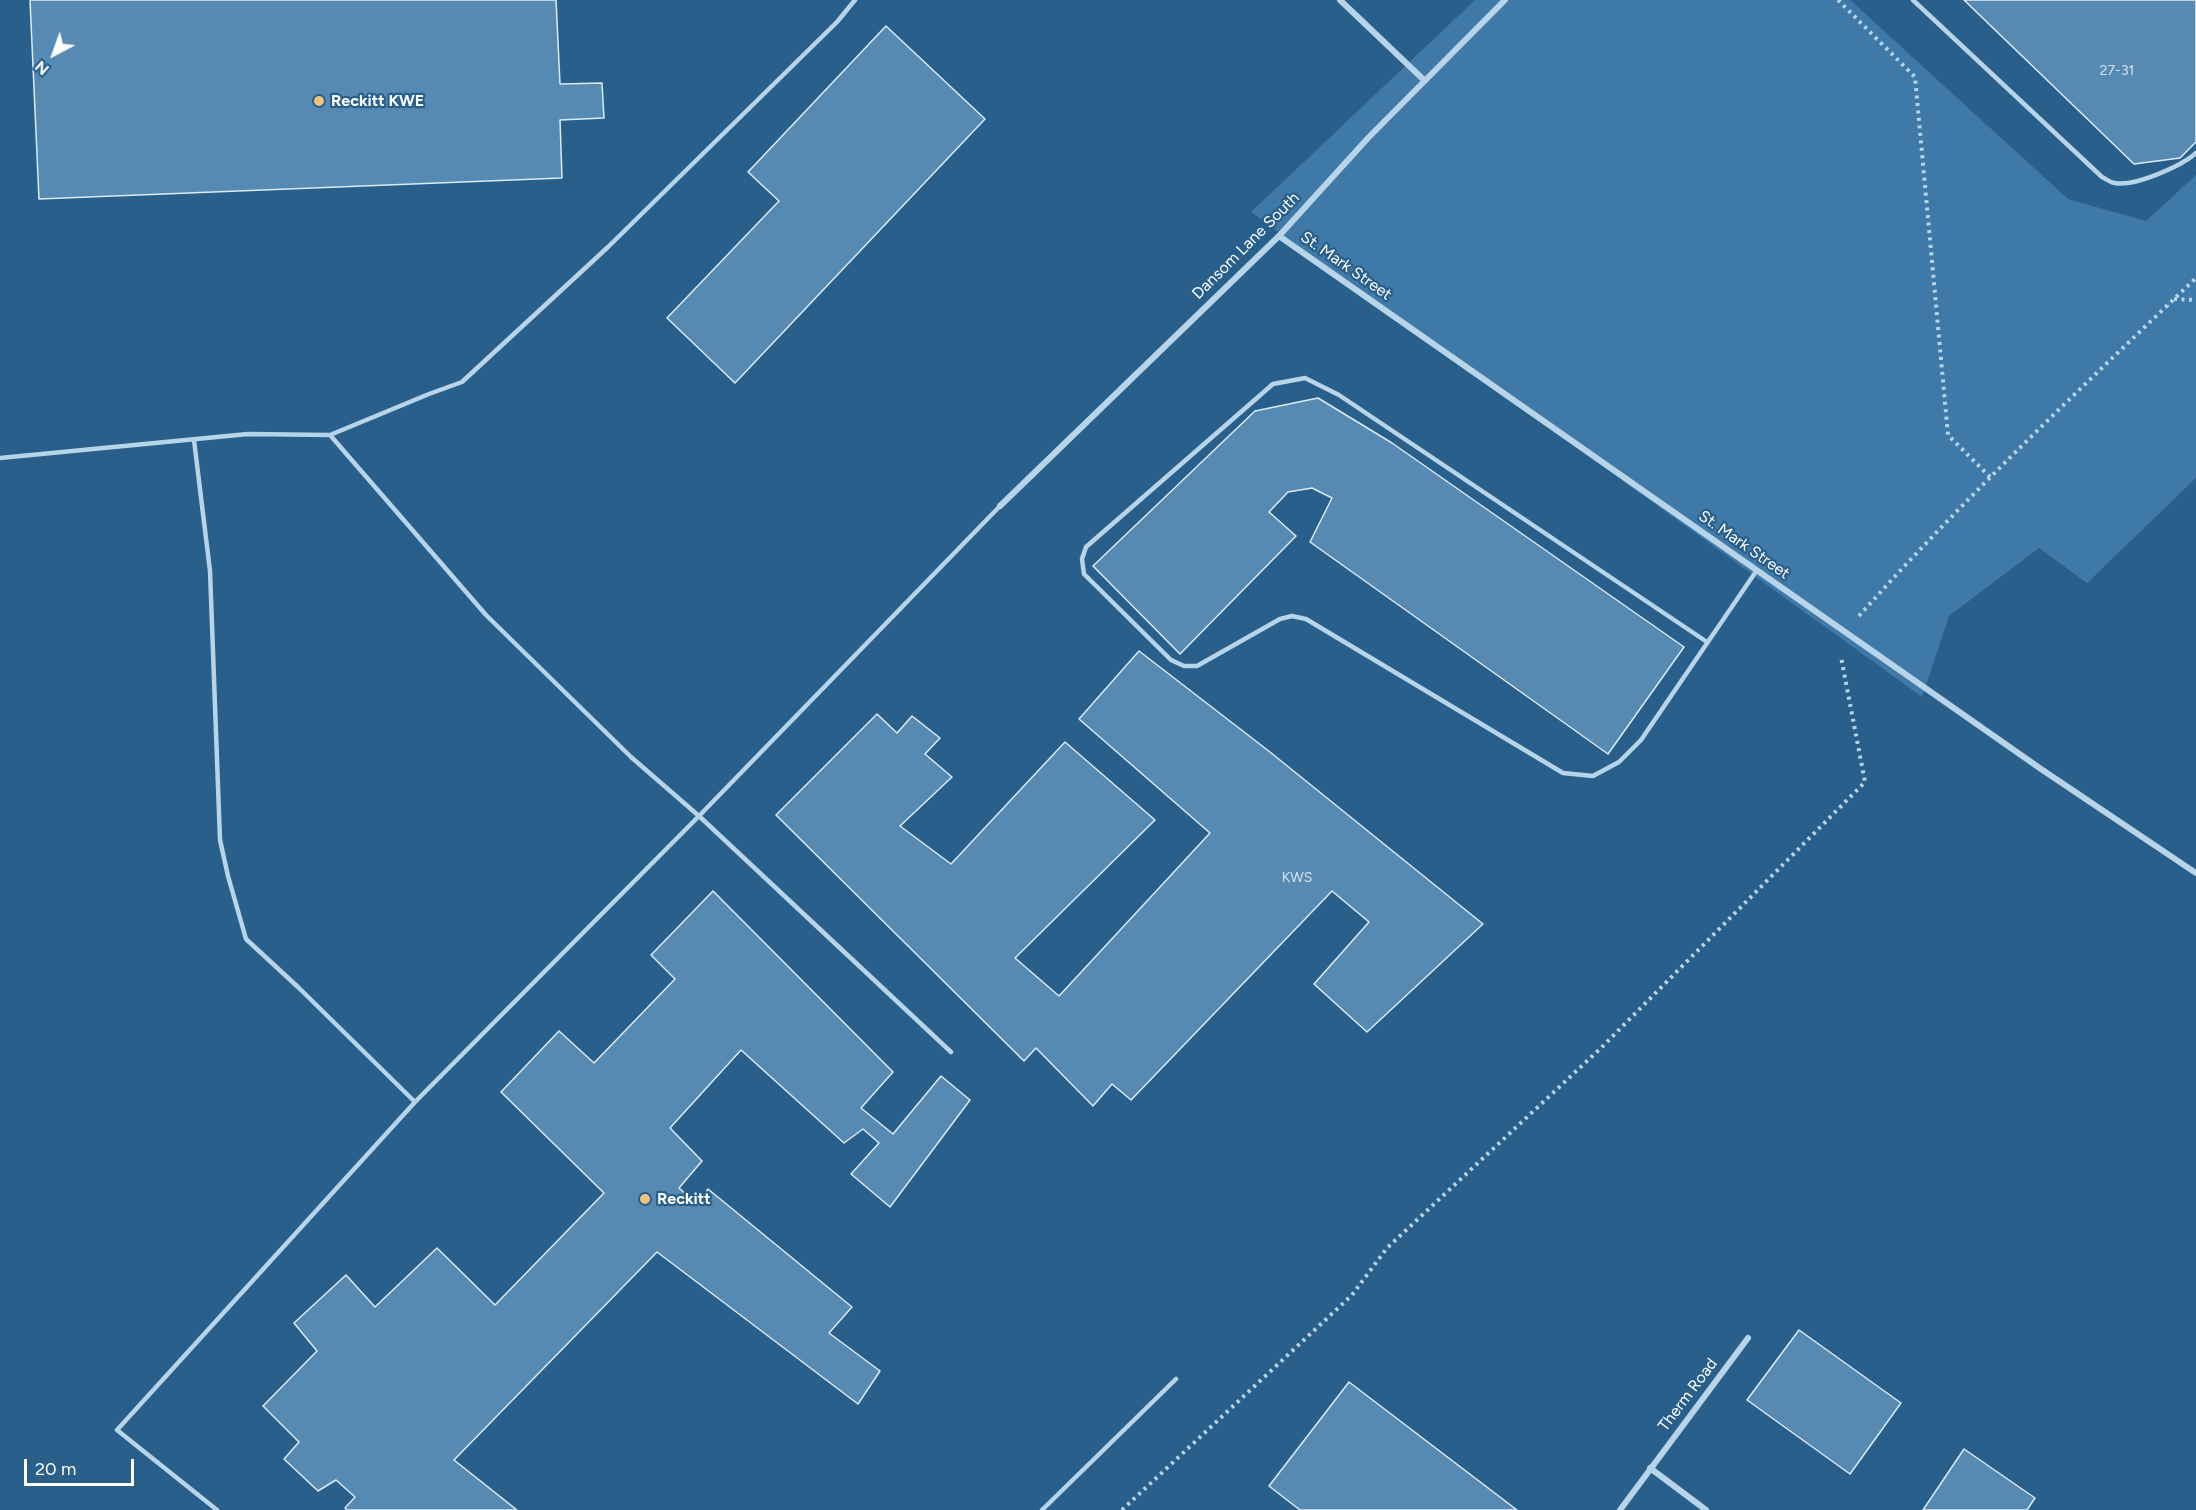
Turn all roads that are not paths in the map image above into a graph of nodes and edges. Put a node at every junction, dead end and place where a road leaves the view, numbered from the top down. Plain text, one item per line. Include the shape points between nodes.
1 (855, 0) edge
2 (1340, 0) edge
3 (1505, 0) edge
4 (1913, 0) edge
5 (1425, 81) junction
6 (2196, 153) edge
7 (1279, 236) junction
8 (330, 435) junction
9 (194, 440) junction
10 (0, 458) edge
11 (1000, 506) joint
12 (1756, 570) junction
13 (1707, 642) junction
14 (699, 816) junction
15 (2196, 873) edge
16 (951, 1052) dead end
17 (415, 1102) junction
18 (1748, 1338) dead end
19 (1176, 1379) dead end
20 (1650, 1468) junction
21 (217, 1510) edge
22 (1042, 1510) edge
23 (1620, 1510) edge
24 (1706, 1510) edge

1 - 8 lane via 608,247 462,382
2 - 5 street
3 - 5 street, Dansom Lane South
4 - 6 lane via 2102,177 2115,184 2151,177
5 - 7 street, Dansom Lane South
7 - 11 street, Dansom Lane South
7 - 12 street, St. Mark Street
8 - 9 lane via 248,434
8 - 14 lane via 486,615 631,756
9 - 10 lane
9 - 17 lane via 210,571 220,840 246,939
11 - 14 lane
12 - 13 lane
12 - 15 street, St. Mark Street
13 - 13 lane via 1641,740 1619,762 1593,776 1563,773 1306,619 1280,619 1197,666 1184,666 1171,660 1084,574 1082,559 1086,547 1273,384 1305,378 1339,395
14 - 16 lane
14 - 17 lane
17 - 21 lane via 117,1430
18 - 20 street, Therm Road
19 - 22 lane
20 - 23 street, Therm Road
20 - 24 street

